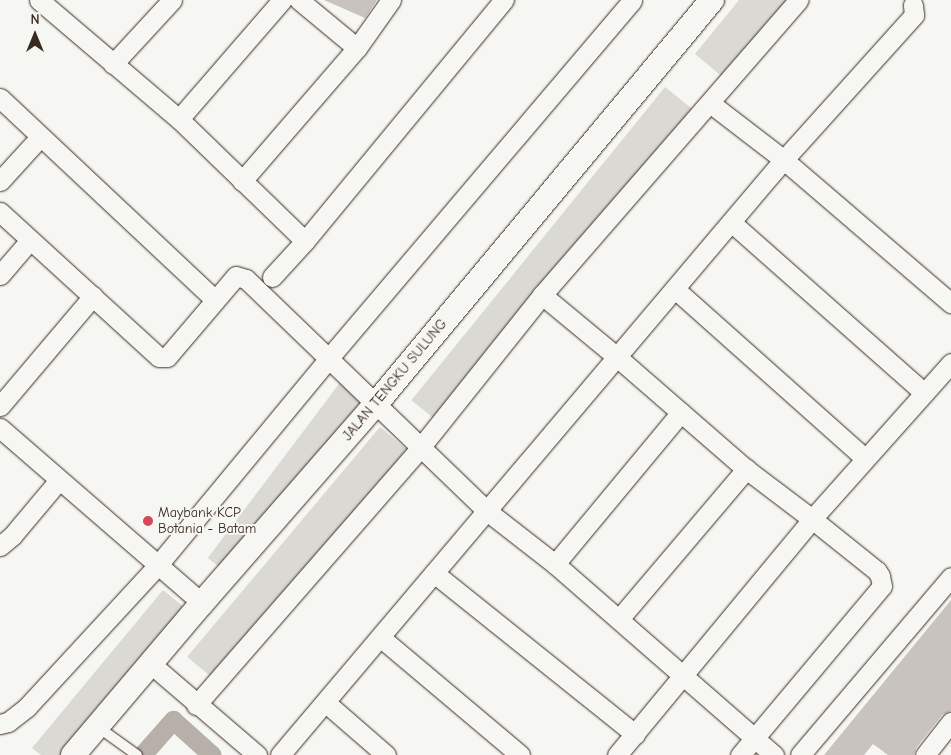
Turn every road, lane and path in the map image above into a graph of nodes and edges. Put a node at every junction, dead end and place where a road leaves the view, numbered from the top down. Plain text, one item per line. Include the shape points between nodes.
1 (39, 0) edge
2 (171, 0) edge
3 (282, 0) edge
4 (299, 0) edge
5 (391, 0) edge
6 (504, 0) edge
7 (632, 0) edge
8 (798, 0) edge
9 (706, 2) edge
10 (909, 3) edge
11 (356, 48) junction
12 (113, 64) junction
13 (0, 98) edge
14 (710, 103) junction
15 (179, 119) junction
16 (40, 137) junction
17 (784, 160) junction
18 (0, 181) edge
19 (242, 181) junction
20 (0, 212) edge
21 (731, 222) junction
22 (30, 240) junction
23 (305, 240) junction
24 (0, 275) edge
25 (272, 277) dead end
26 (675, 289) junction
27 (542, 295) junction
28 (93, 296) junction
29 (215, 300) junction
30 (951, 303) edge
31 (617, 357) junction
32 (328, 359) junction
33 (951, 363) edge
34 (924, 393) junction
35 (375, 405) junction
36 (0, 406) edge
37 (681, 412) junction
38 (0, 428) edge
39 (420, 448) junction
40 (865, 458) junction
41 (746, 469) junction
42 (59, 480) junction
43 (487, 511) junction
44 (812, 519) junction
45 (0, 546) edge
46 (555, 564) junction
47 (157, 566) junction
48 (434, 573) junction
49 (951, 577) edge
50 (202, 603) junction
51 (619, 619) junction
52 (380, 637) junction
53 (151, 664) junction
54 (683, 677) junction
55 (325, 702) junction
56 (196, 705) junction
57 (951, 722) edge
58 (0, 724) edge
59 (98, 727) junction
60 (635, 734) junction
61 (755, 738) junction
62 (73, 755) edge
63 (138, 755) edge
64 (257, 755) edge
65 (280, 755) edge
66 (386, 755) edge
67 (520, 755) edge
68 (617, 755) edge
69 (740, 755) edge
70 (774, 755) edge
71 (800, 755) edge
72 (925, 755) edge

1 - 12 street
2 - 12 street
3 - 15 street
4 - 11 street
5 - 11 street
6 - 23 street
7 - 32 street
8 - 14 street
9 - 35 street, JALAN TENGKU SULUNG
10 - 17 street via 914,15
11 - 19 street
12 - 15 street
13 - 16 street
14 - 17 street
14 - 27 street
15 - 19 street
16 - 18 street
16 - 29 street
17 - 21 street
17 - 30 street
19 - 23 street
20 - 22 street
21 - 26 street
21 - 34 street
22 - 24 street
22 - 28 street
23 - 25 street
26 - 31 street
26 - 40 street
27 - 31 street
27 - 39 street
28 - 29 street via 156,356 163,358
28 - 36 street
29 - 32 street via 236,276 246,279
31 - 37 street
31 - 43 street
32 - 35 street
32 - 47 street
33 - 34 street
34 - 40 street
35 - 39 street
35 - 50 street, JALAN TENGKU SULUNG
37 - 41 street
37 - 46 street
38 - 42 street
39 - 43 street
39 - 56 street
40 - 44 street
41 - 44 street
41 - 51 street
42 - 45 street
42 - 47 street
43 - 46 street
43 - 48 street
44 - 54 street
44 - 61 street via 877,571 882,586
46 - 51 street
47 - 50 street
47 - 58 street via 27,706 8,722
48 - 52 street
48 - 60 street
49 - 71 street
50 - 53 street, JALAN TENGKU SULUNG
51 - 54 street
52 - 55 street
52 - 67 street
53 - 56 street
53 - 59 street, JALAN TENGKU SULUNG
54 - 60 street
54 - 61 street
55 - 65 street
55 - 66 street
56 - 64 street
57 - 72 street
59 - 62 street, JALAN TENGKU SULUNG
59 - 63 lane
60 - 68 street
61 - 69 street
61 - 70 street

